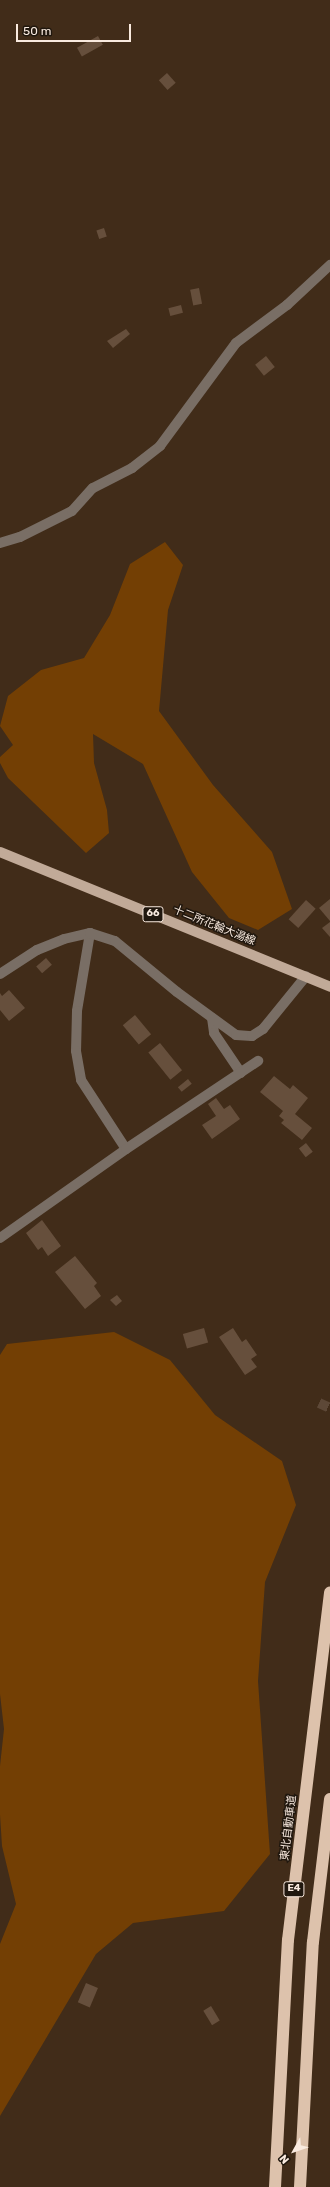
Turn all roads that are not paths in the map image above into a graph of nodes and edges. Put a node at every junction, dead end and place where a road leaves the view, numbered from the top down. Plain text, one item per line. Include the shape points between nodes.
1 (330, 265) edge
2 (0, 543) edge
3 (0, 852) edge
4 (90, 933) junction
5 (0, 974) edge
6 (306, 976) junction
7 (330, 987) edge
8 (212, 1018) junction
9 (258, 1061) dead end
10 (241, 1073) junction
11 (126, 1149) junction
12 (0, 1238) edge
13 (330, 1593) edge
14 (330, 1799) edge
15 (275, 2187) edge
16 (300, 2187) edge

1 - 2 street via 287,305 236,343 160,446 132,468 93,488 72,511 20,537
3 - 6 main road, 十二所花輪大湯線 / 66
4 - 5 street via 64,939 37,950
4 - 8 street via 115,941
4 - 11 street via 77,1011 76,1051 81,1080
6 - 7 main road, 十二所花輪大湯線 / 66
6 - 8 street via 263,1029 252,1036 236,1035
8 - 10 street via 214,1033
9 - 10 street
10 - 11 street
11 - 12 street
13 - 15 highway, 東北自動車道 / E4 via 288,1940
14 - 16 highway, E4 via 313,1942

